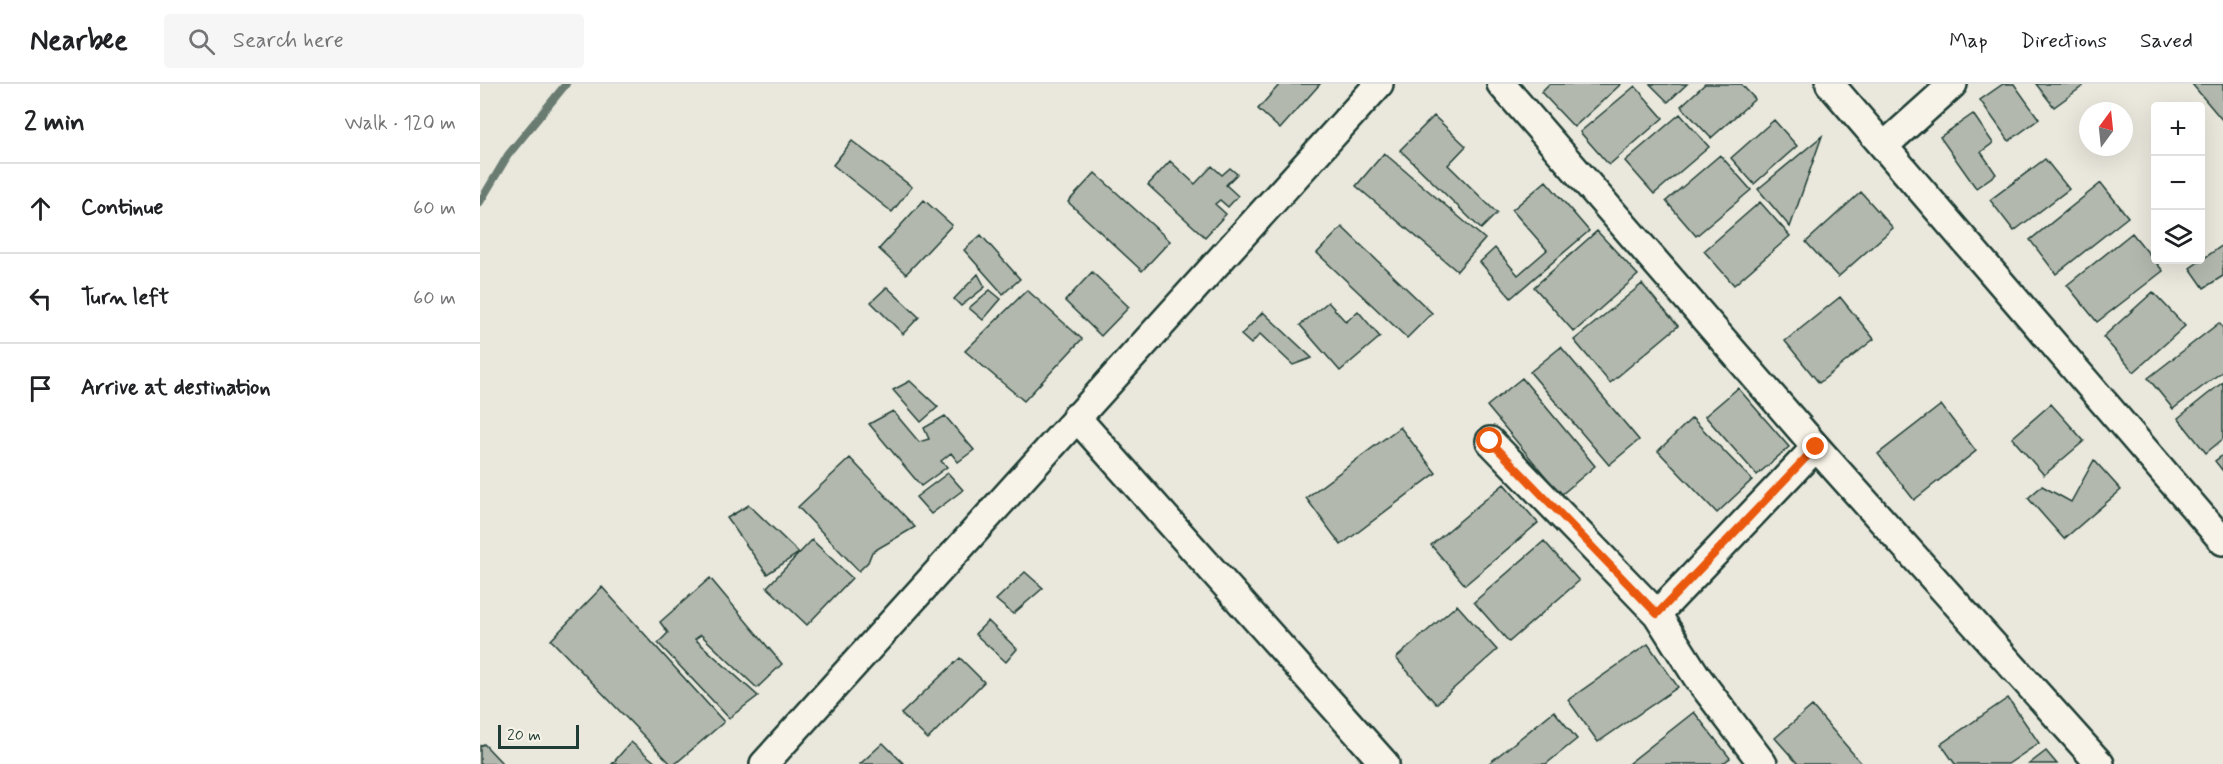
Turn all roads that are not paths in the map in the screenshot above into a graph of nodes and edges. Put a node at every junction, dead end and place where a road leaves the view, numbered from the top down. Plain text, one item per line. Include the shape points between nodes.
1 (1379, 84) edge
2 (1501, 84) edge
3 (1830, 84) edge
4 (1953, 84) edge
5 (1884, 146) junction
6 (1076, 417) junction
7 (1490, 441) dead end
8 (1816, 447) junction
9 (2223, 541) edge
10 (1657, 614) junction
11 (772, 761) edge
12 (1385, 764) edge
13 (1763, 764) edge
14 (2100, 764) edge

1 - 6 street
2 - 8 street
3 - 5 street
4 - 5 street
5 - 9 street
6 - 11 street
6 - 12 street
7 - 10 street
8 - 10 street
8 - 14 street
10 - 13 street via 1697,677

